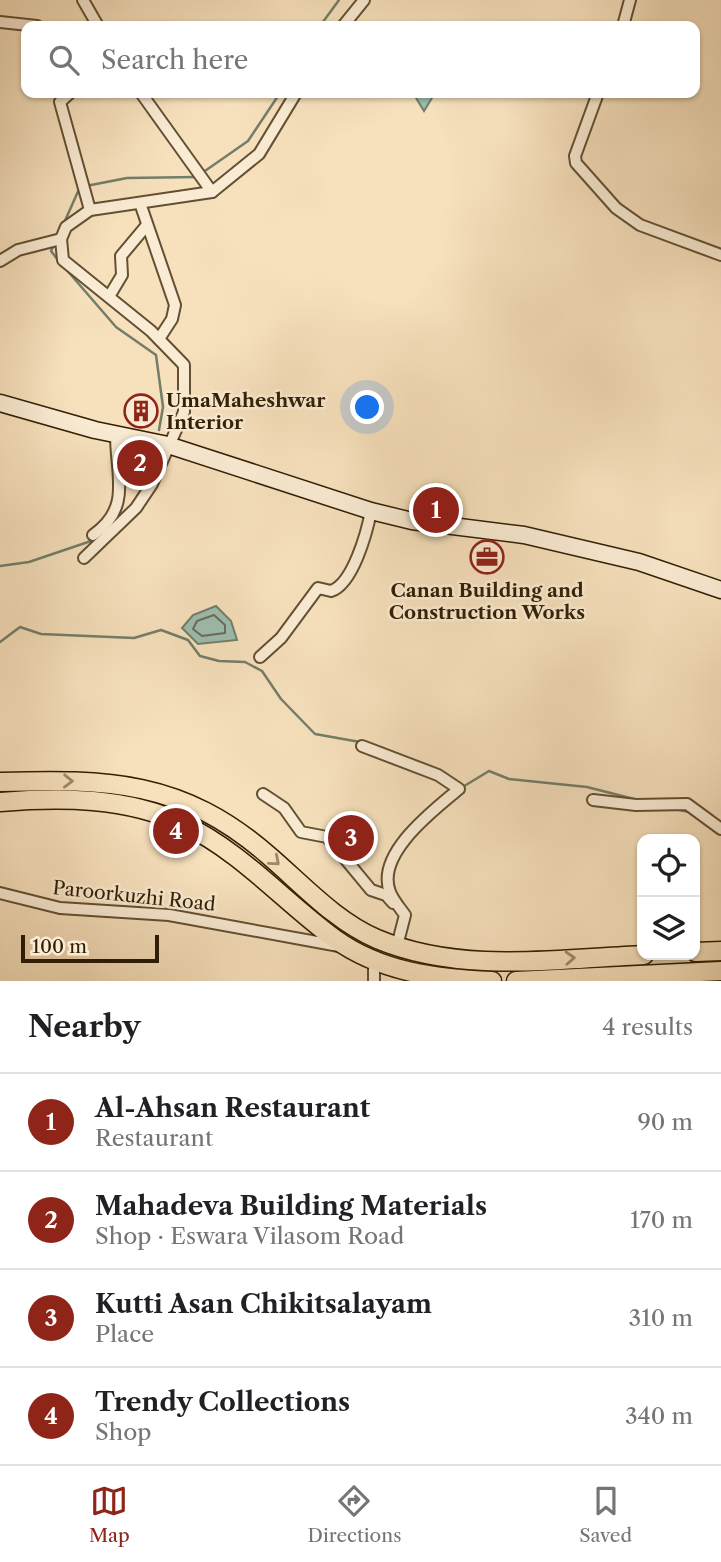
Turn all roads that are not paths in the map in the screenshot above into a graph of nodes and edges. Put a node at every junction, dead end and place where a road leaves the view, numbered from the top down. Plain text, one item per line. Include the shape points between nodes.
1 (83, 0) edge
2 (364, 0) edge
3 (630, 0) edge
4 (95, 21) edge
5 (347, 21) edge
6 (624, 21) edge
7 (0, 22) edge
8 (21, 24) edge
9 (64, 98) edge
10 (145, 98) edge
11 (293, 98) edge
12 (596, 98) edge
13 (212, 192) junction
14 (140, 203) junction
15 (90, 210) junction
16 (147, 225) junction
17 (61, 239) junction
18 (721, 255) edge
19 (0, 261) edge
20 (110, 295) junction
21 (159, 339) junction
22 (0, 403) edge
23 (116, 435) junction
24 (168, 445) junction
25 (371, 511) junction
26 (93, 536) dead end
27 (84, 558) dead end
28 (721, 590) edge
29 (260, 657) dead end
30 (362, 746) dead end
31 (0, 782) edge
32 (263, 794) dead end
33 (593, 800) dead end
34 (0, 802) edge
35 (721, 829) edge
36 (0, 894) edge
37 (405, 915) junction
38 (397, 946) junction
39 (348, 947) junction
40 (721, 951) edge
41 (700, 952) edge
42 (637, 955) edge
43 (374, 960) junction
44 (721, 971) edge
45 (374, 981) edge
46 (492, 981) edge
47 (516, 981) edge

1 - 4 street
2 - 5 street
3 - 6 street
7 - 8 street
9 - 15 street via 60,102
10 - 13 street
11 - 13 street via 259,154
12 - 18 street via 576,163 616,208 640,225
13 - 14 street
14 - 15 street
14 - 16 street
15 - 17 street via 66,227
16 - 20 street via 121,256 122,275
16 - 21 street via 175,305 173,319
17 - 19 street via 18,250
17 - 20 street via 63,260
20 - 21 street
21 - 24 street via 184,365 184,412
22 - 23 main road
23 - 24 main road
23 - 26 street via 121,500 104,528
24 - 25 main road
24 - 27 street via 136,508
25 - 28 main road via 412,521 524,535 639,562
25 - 29 street via 364,541 341,584 331,591 318,588 281,638
30 - 37 street via 438,775 459,789 400,841 388,879 390,892
31 -> 38 main road via 118,783 167,794 235,828 336,914
32 - 37 street via 284,808 301,832 327,836 372,890 386,895
33 - 35 street via 687,804
34 - 39 main road via 116,804 182,823 242,860
36 - 39 street, Paroorkuzhi Road via 60,908 169,915
37 - 38 street
38 -> 42 main road via 454,959 504,961
39 - 43 main road
40 - 41 main road
43 - 45 street
43 - 46 main road via 436,978
44 - 47 main road

